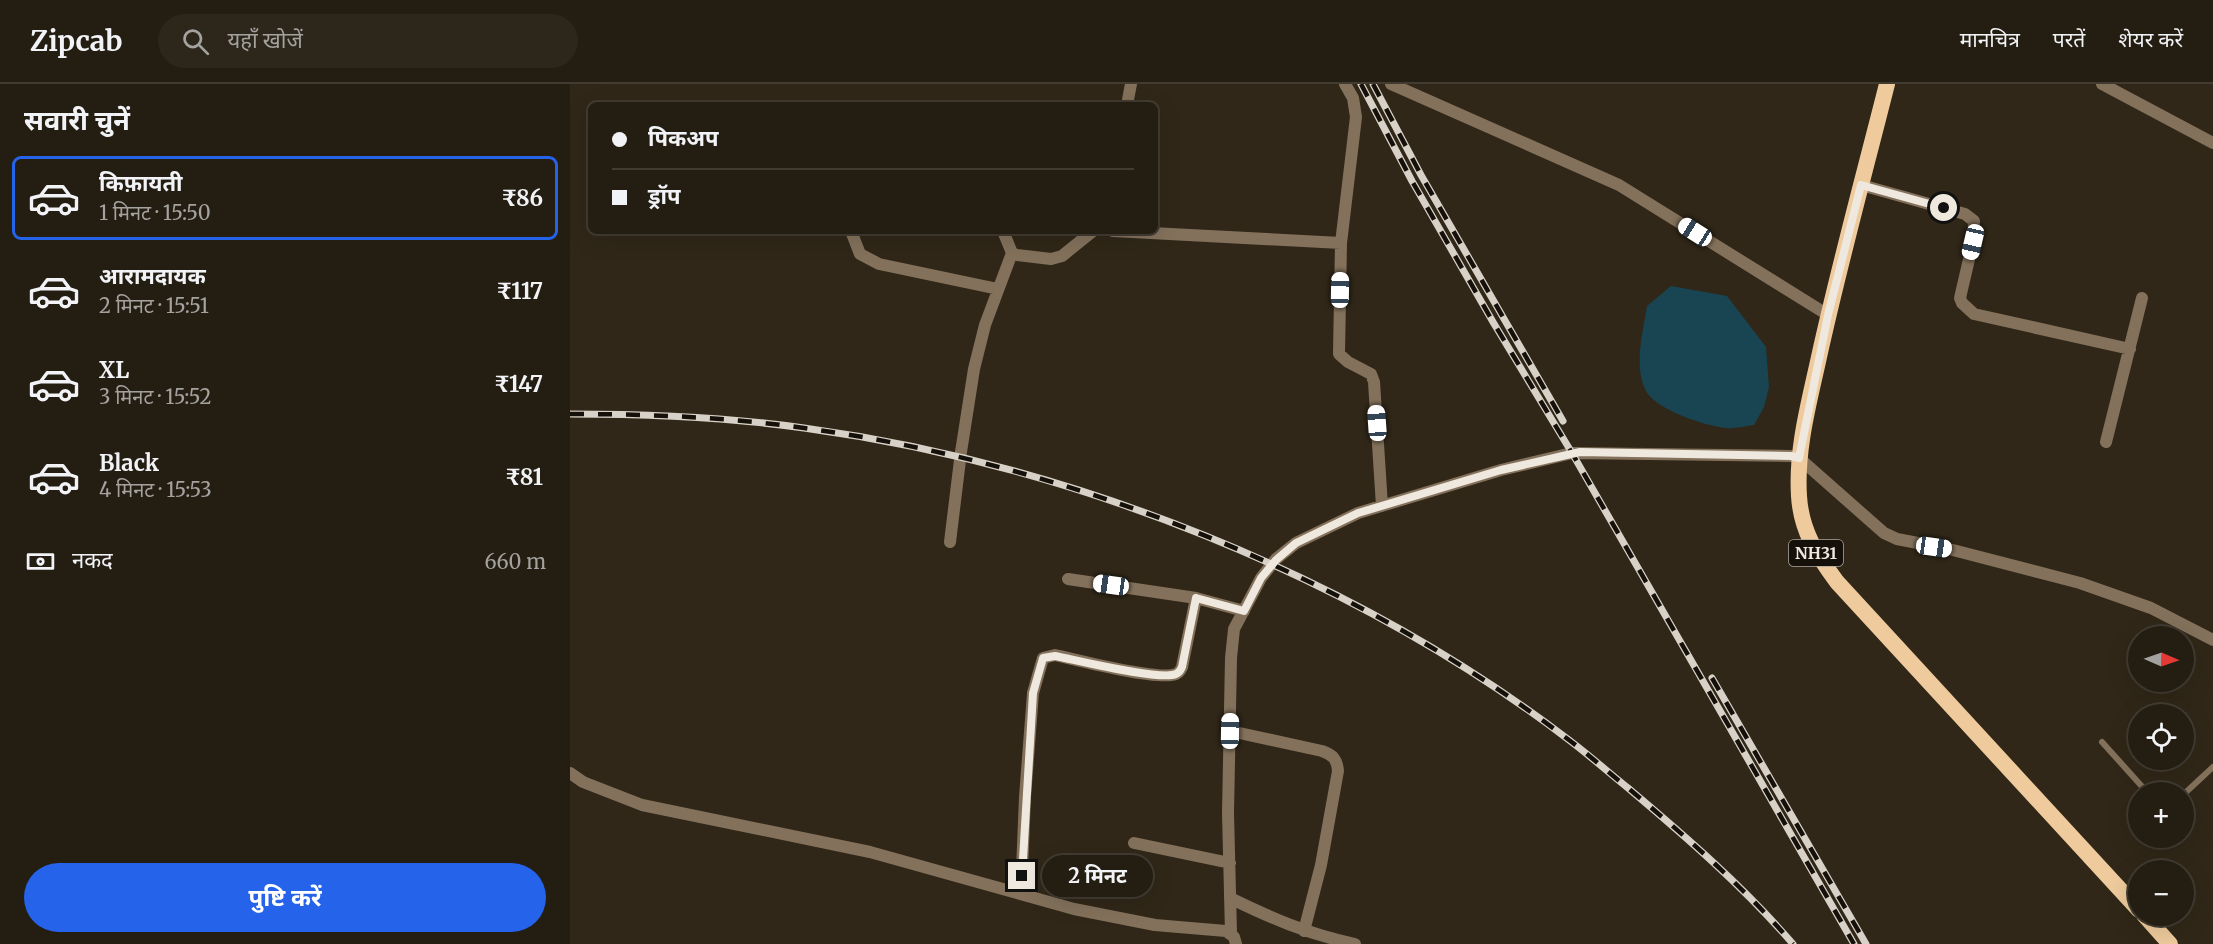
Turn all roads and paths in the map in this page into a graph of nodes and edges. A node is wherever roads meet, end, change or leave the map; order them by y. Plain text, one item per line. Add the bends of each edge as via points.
1 (1131, 84) edge
2 (1345, 84) edge
3 (1391, 84) edge
4 (1887, 84) edge
5 (2111, 86) edge
6 (1128, 102) edge
7 (2213, 143) edge
8 (1861, 185) junction
9 (1158, 233) edge
10 (851, 234) edge
11 (1004, 234) edge
12 (1090, 234) edge
13 (1341, 243) junction
14 (1012, 253) junction
15 (998, 289) junction
16 (2142, 298) dead end
17 (1828, 315) junction
18 (2130, 349) junction
19 (2106, 441) dead end
20 (1799, 458) junction
21 (1382, 506) junction
22 (950, 542) dead end
23 (1068, 579) dead end
24 (1196, 598) junction
25 (1244, 611) junction
26 (2213, 640) edge
27 (1230, 731) junction
28 (2103, 742) dead end
29 (2213, 767) edge
30 (570, 773) edge
31 (2138, 782) edge
32 (2194, 785) edge
33 (1134, 843) dead end
34 (1230, 863) junction
35 (1021, 894) junction
36 (1230, 898) junction
37 (2128, 898) edge
38 (2154, 926) edge
39 (1304, 931) junction
40 (1234, 939) edge
41 (1355, 944) edge
42 (2170, 944) edge

1 - 6 street
2 - 13 street via 1353,98 1356,117
3 - 17 street via 1619,185
4 - 8 highway, NH31
5 - 7 street
8 - 17 highway, NH31
8 - 18 street via 1965,214 1974,221 1960,298 1974,314
9 - 13 street
10 - 15 street via 860,254 879,264
11 - 14 street
12 - 14 street via 1068,253 1051,260
13 - 21 street via 1340,354 1342,359 1371,374 1374,382
14 - 15 street
15 - 22 street via 984,325 974,369
16 - 18 street
17 - 20 highway, NH31
18 - 19 street
20 - 21 street via 1572,453
20 - 26 street via 1897,540 1949,549 2080,583 2151,608
20 - 37 highway, NH31 via 1799,498 1815,552
21 - 25 street via 1358,513 1296,543 1261,578
23 - 24 street
24 - 25 street
24 - 35 street via 1182,667 1174,675 1142,673 1055,656 1043,658 1033,693
25 - 27 street via 1234,629
27 - 34 street
27 - 39 street via 1322,751 1333,755 1337,762 1321,864
28 - 31 lane
29 - 32 lane
30 - 35 street via 642,805 870,852
33 - 34 street
34 - 36 street
35 - 40 street via 1155,925 1226,931
36 - 39 street
36 - 40 street
38 - 42 highway
39 - 41 street

